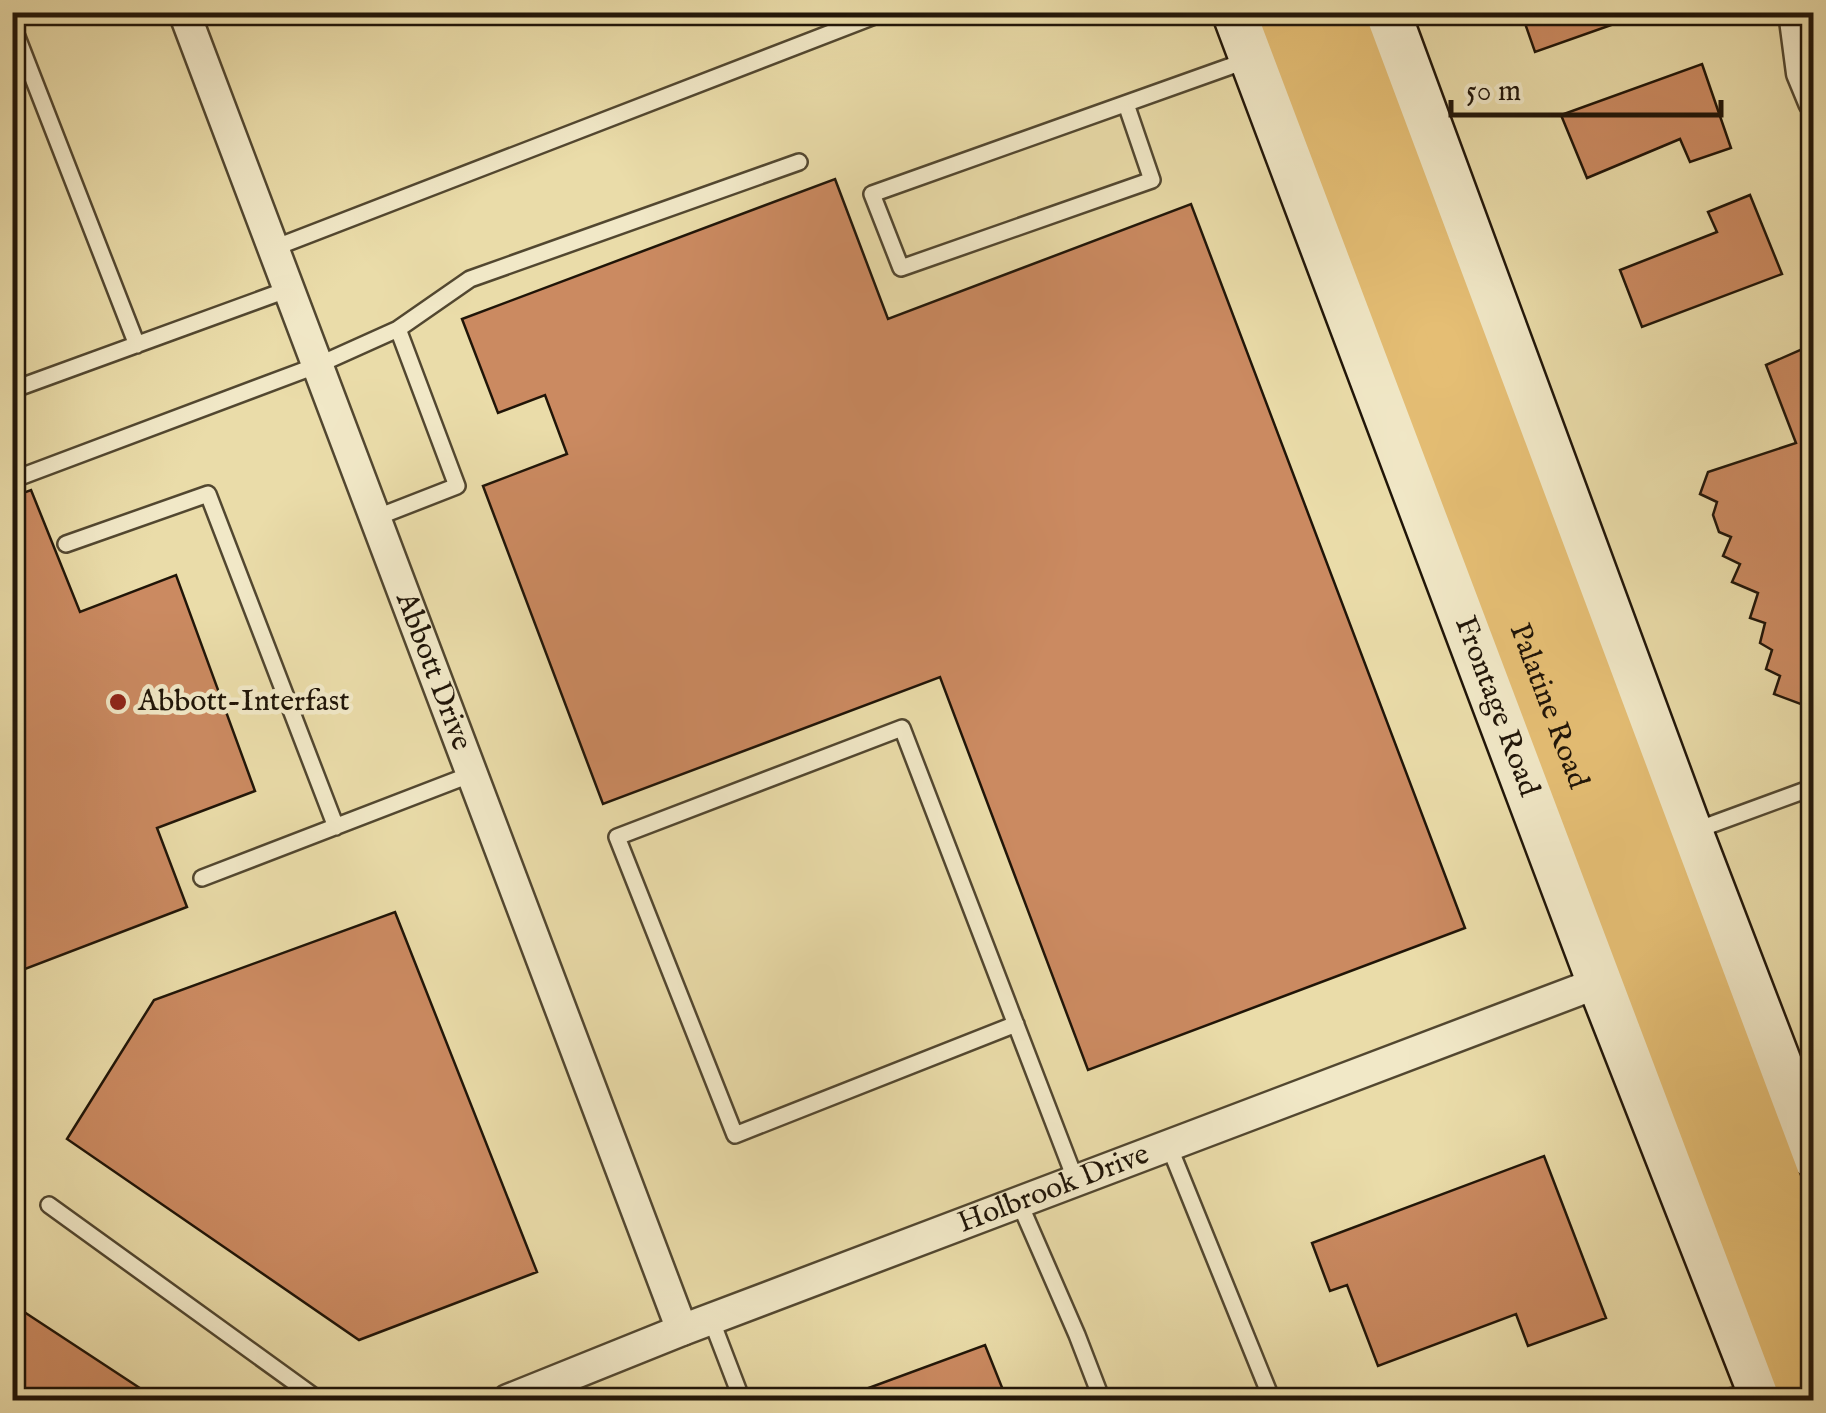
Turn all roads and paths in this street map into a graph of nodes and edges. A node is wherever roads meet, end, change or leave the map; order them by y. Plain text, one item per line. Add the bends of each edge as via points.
1 (184, 12) edge
2 (884, 12) edge
3 (1235, 12) edge
4 (1286, 12) edge
5 (1334, 12) edge
6 (1387, 12) edge
7 (1794, 12) edge
8 (12, 24) edge
9 (1254, 58) junction
10 (1814, 102) edge
11 (1126, 104) junction
12 (799, 162) dead end
13 (274, 248) junction
14 (288, 289) junction
15 (398, 329) junction
16 (137, 344) junction
17 (318, 365) junction
18 (12, 390) edge
19 (12, 480) edge
20 (375, 518) junction
21 (66, 544) dead end
22 (472, 774) junction
23 (1814, 787) edge
24 (336, 826) junction
25 (1690, 833) junction
26 (202, 878) dead end
27 (1600, 982) junction
28 (1016, 1024) junction
29 (1168, 1146) junction
30 (1814, 1156) edge
31 (1076, 1181) junction
32 (1019, 1202) junction
33 (49, 1205) dead end
34 (1814, 1292) edge
35 (697, 1324) junction
36 (1780, 1398) edge
37 (319, 1400) edge
38 (508, 1400) edge
39 (742, 1400) edge
40 (1102, 1400) edge
41 (1272, 1400) edge
42 (1712, 1400) edge

1 - 13 street, Abbott Drive
2 - 13 lane
3 - 9 street, Frontage Road
4 - 36 highway, Palatine Road via 1718,1159
5 - 34 highway, Palatine Road
6 - 25 street
7 - 10 street via 1802,73
8 - 16 lane
9 - 11 lane
9 - 27 street, Frontage Road
11 - 11 lane via 872,194 900,268 1152,180
12 - 15 lane via 470,279
13 - 14 street, Abbott Drive
14 - 16 lane
14 - 17 street, Abbott Drive
15 - 17 lane
15 - 20 lane via 457,486
16 - 18 lane
17 - 19 lane
17 - 20 street, Abbott Drive
20 - 22 street, Abbott Drive
21 - 24 lane via 208,494
22 - 24 lane
22 - 35 street, Abbott Drive
23 - 25 lane
24 - 26 lane
25 - 30 street
27 - 29 street, Holbrook Drive
27 - 36 street, Frontage Road
28 - 28 lane via 902,728 617,837 735,1134
28 - 31 lane
29 - 31 street, Holbrook Drive
29 - 41 lane
31 - 32 street, Holbrook Drive
32 - 35 street, Holbrook Drive
32 - 40 lane
33 - 37 lane
35 - 38 street, Holbrook Drive
35 - 39 lane
36 - 42 lane

